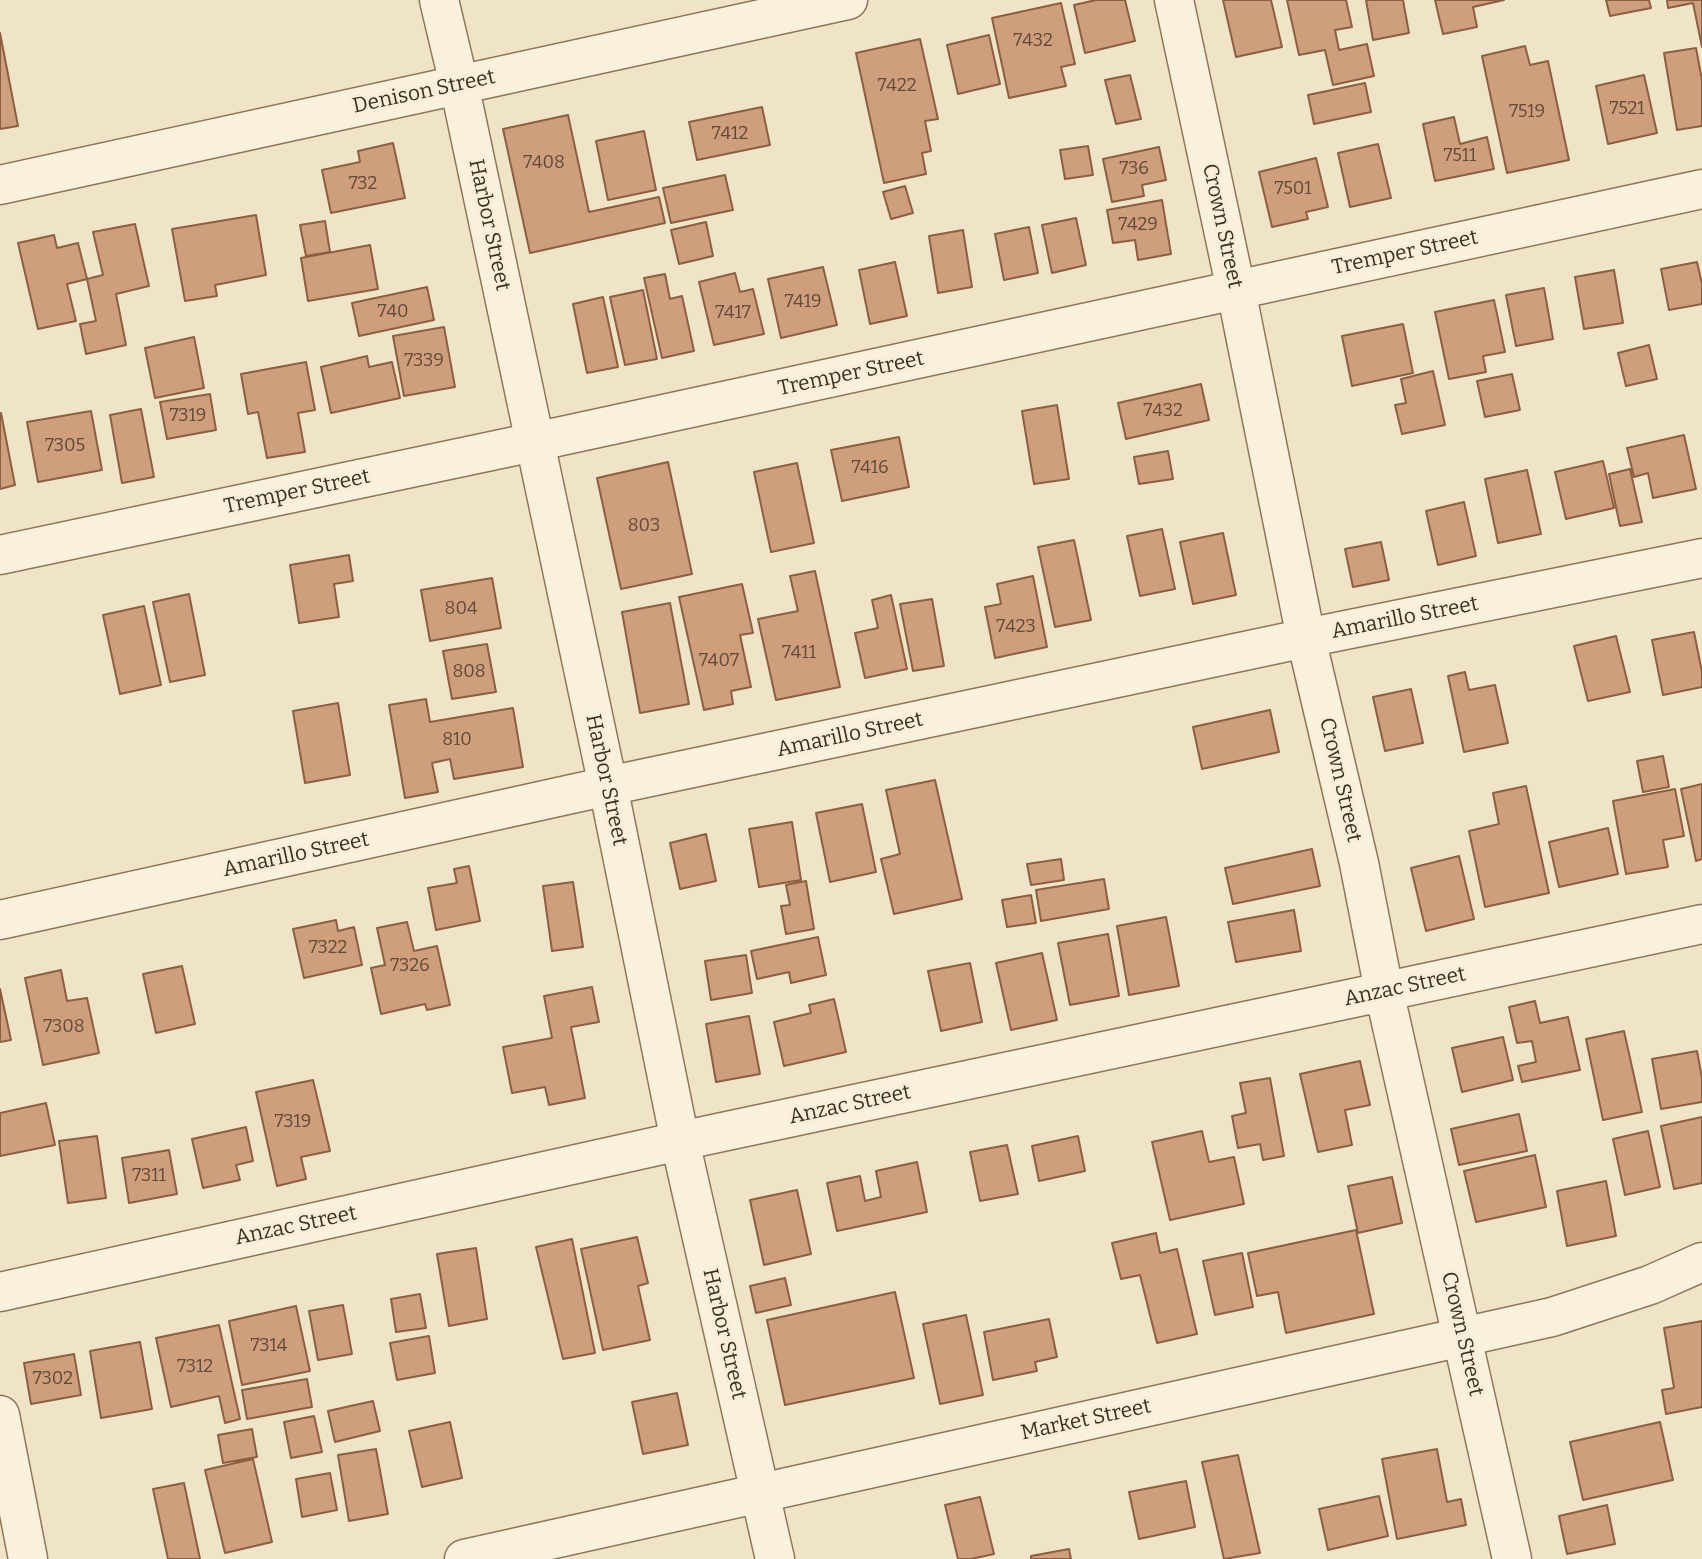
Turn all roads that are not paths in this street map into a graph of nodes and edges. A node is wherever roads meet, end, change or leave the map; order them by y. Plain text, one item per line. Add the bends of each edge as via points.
1 (439, 0) edge
2 (848, 0) edge
3 (1174, 0) edge
4 (460, 84) junction
5 (0, 185) edge
6 (1702, 188) edge
7 (1236, 290) junction
8 (534, 442) junction
9 (0, 555) edge
10 (1702, 558) edge
11 (1306, 638) junction
12 (608, 786) junction
13 (0, 920) edge
14 (1702, 924) edge
15 (1384, 991) junction
16 (680, 1141) junction
17 (1702, 1262) edge
18 (0, 1292) edge
19 (1463, 1336) junction
20 (0, 1415) edge
21 (761, 1491) junction
22 (28, 1559) edge
23 (464, 1559) edge
24 (775, 1559) edge
25 (1512, 1559) edge

1 - 4 street, Harbor Street
2 - 4 street, Denison Street
3 - 7 street, Crown Street
4 - 5 street, Denison Street
4 - 8 street, Harbor Street
6 - 7 street, Tremper Street
7 - 8 street, Tremper Street
7 - 11 street, Crown Street
8 - 9 street, Tremper Street
8 - 12 street, Harbor Street
10 - 11 street, Amarillo Street
11 - 12 street, Amarillo Street
11 - 15 street, Crown Street
12 - 13 street, Amarillo Street
12 - 16 street, Harbor Street
14 - 15 street, Anzac Street
15 - 16 street, Anzac Street
15 - 19 street, Crown Street
16 - 18 street, Anzac Street
16 - 21 street, Harbor Street
17 - 19 street, Market Street via 1650,1285 1552,1317
19 - 21 street, Market Street
19 - 25 street, Crown Street
20 - 22 street
21 - 23 street, Market Street
21 - 24 street, Harbor Street

